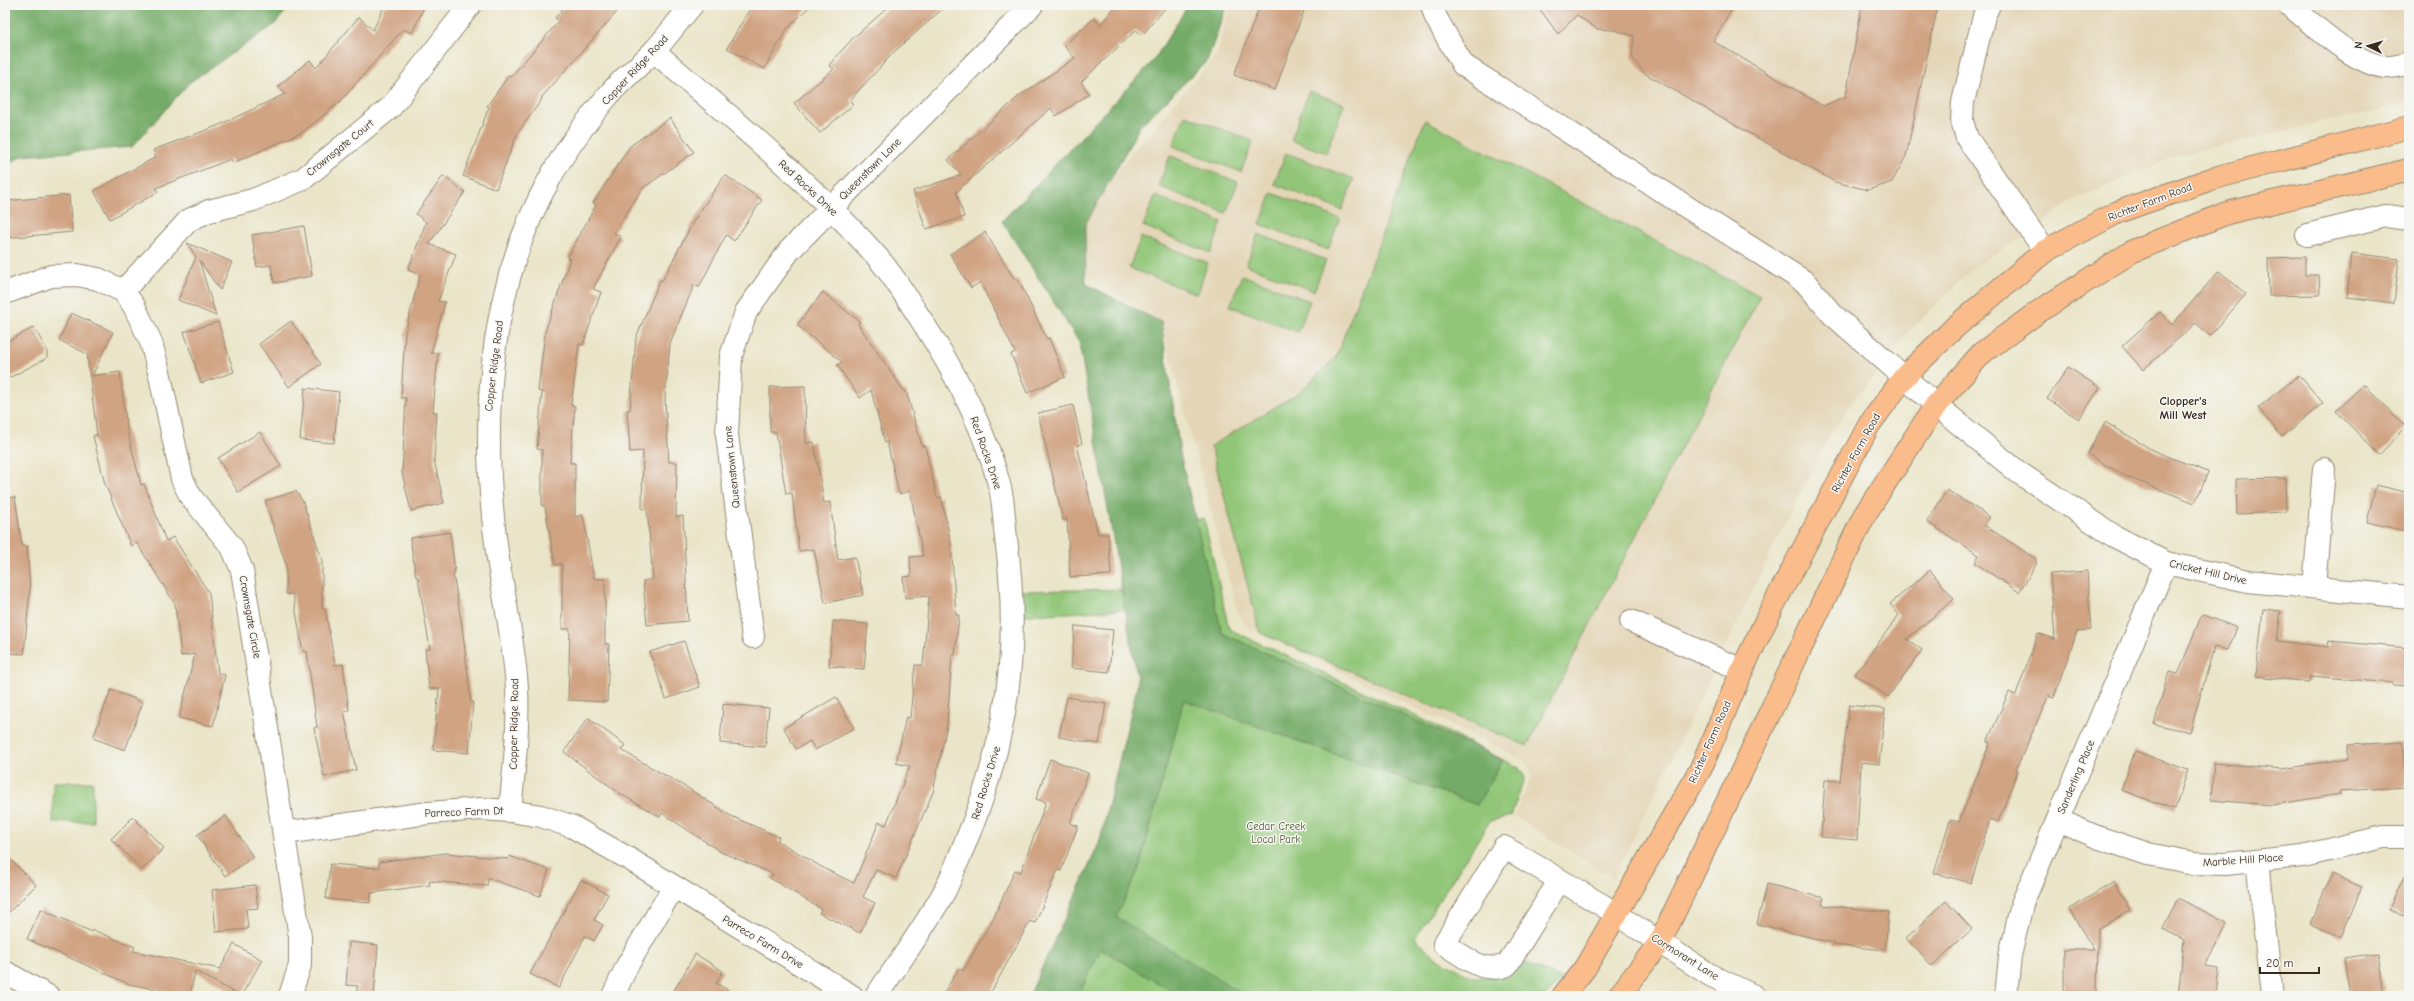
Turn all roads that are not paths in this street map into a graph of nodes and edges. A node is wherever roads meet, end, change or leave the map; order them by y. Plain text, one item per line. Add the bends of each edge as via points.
1 (470, 5) edge
2 (692, 5) edge
3 (1032, 5) edge
4 (1432, 5) edge
5 (1989, 5) edge
6 (2289, 5) edge
7 (654, 50) junction
8 (2409, 63) edge
9 (2409, 127) edge
10 (2409, 170) edge
11 (831, 209) junction
12 (2409, 219) edge
13 (2308, 235) dead end
14 (2045, 251) junction
15 (123, 291) junction
16 (5, 293) edge
17 (1905, 376) junction
18 (1936, 405) junction
19 (2324, 469) dead end
20 (2166, 563) junction
21 (2314, 587) junction
22 (2409, 596) edge
23 (1631, 621) dead end
24 (753, 637) dead end
25 (1742, 670) junction
26 (510, 810) junction
27 (2058, 820) junction
28 (284, 833) junction
29 (2409, 837) edge
30 (2257, 861) junction
31 (1559, 881) junction
32 (673, 888) junction
33 (1617, 915) junction
34 (1660, 942) junction
35 (5, 972) edge
36 (48, 996) edge
37 (290, 996) edge
38 (613, 996) edge
39 (852, 996) edge
40 (876, 996) edge
41 (1563, 996) edge
42 (1619, 996) edge
43 (1754, 996) edge
44 (2006, 996) edge
45 (2272, 996) edge

1 - 15 street, Crownsgate Court via 391,107 303,179 253,200 209,210 189,220
2 - 7 street, Copper Ridge Road
3 - 11 street, Queenstown Lane
4 - 17 street, Cricket Hill Drive via 1436,18 1463,65 1805,282 1832,314
5 - 14 street via 1963,102 1962,120 1967,138
6 - 8 street via 2355,56 2370,64 2386,68
7 - 11 street, Red Rocks Drive
7 - 26 street, Copper Ridge Road via 613,90 577,135 548,181 525,231 508,284 496,339 487,425 498,558 512,634 517,690
9 - 14 main road, Richter Farm Road via 2214,178 2118,212
10 - 18 main road via 2227,213 2133,251 2038,312 1982,353
11 - 24 street, Queenstown Lane via 789,251 746,312 731,356 727,435
11 - 40 street, Red Rocks Drive via 873,252 907,297 952,368 980,429 1000,489 1009,556 1013,616 1008,694 996,760 972,827 944,892 906,954
12 - 13 street via 2386,216
14 - 17 main road, Richter Farm Road via 1954,328
15 - 16 street, Crownsgate Circle via 98,279 77,275 52,276
15 - 28 street, Crownsgate Circle via 134,306 151,342 182,479 191,497 232,547 242,570
17 - 18 street, Cricket Hill Drive
17 - 25 main road, Richter Farm Road via 1869,425
18 - 20 street, Cricket Hill Drive via 2018,472 2114,536
18 - 34 main road via 1865,514
19 - 21 street
20 - 21 street, Cricket Hill Drive via 2248,581
20 - 27 street, Sanderling Place
21 - 22 street, Cricket Hill Drive
23 - 25 street
25 - 33 main road, Richter Farm Road via 1701,768
26 - 28 street, Parreco Farm Dt via 481,809 428,813
26 - 32 street, Parreco Farm Dt via 542,816 573,827 631,860
27 - 30 street, Marble Hill Place via 2097,837 2148,854 2194,863
27 - 44 street, Sanderling Place via 2022,904 2010,956
28 - 37 street, Crownsgate Circle via 300,937 300,965
29 - 30 street, Marble Hill Place via 2383,837 2303,856
30 - 45 street
31 - 31 street, Cormorant Lane via 1507,965 1496,970 1483,968 1444,944 1504,847
31 - 33 street, Cormorant Lane
32 - 38 street via 627,966
32 - 39 street, Parreco Farm Drive
33 - 34 street, Cormorant Lane
33 - 41 main road, Richter Farm Road via 1585,968
34 - 42 main road
34 - 43 street, Cormorant Lane via 1710,975
35 - 36 street

